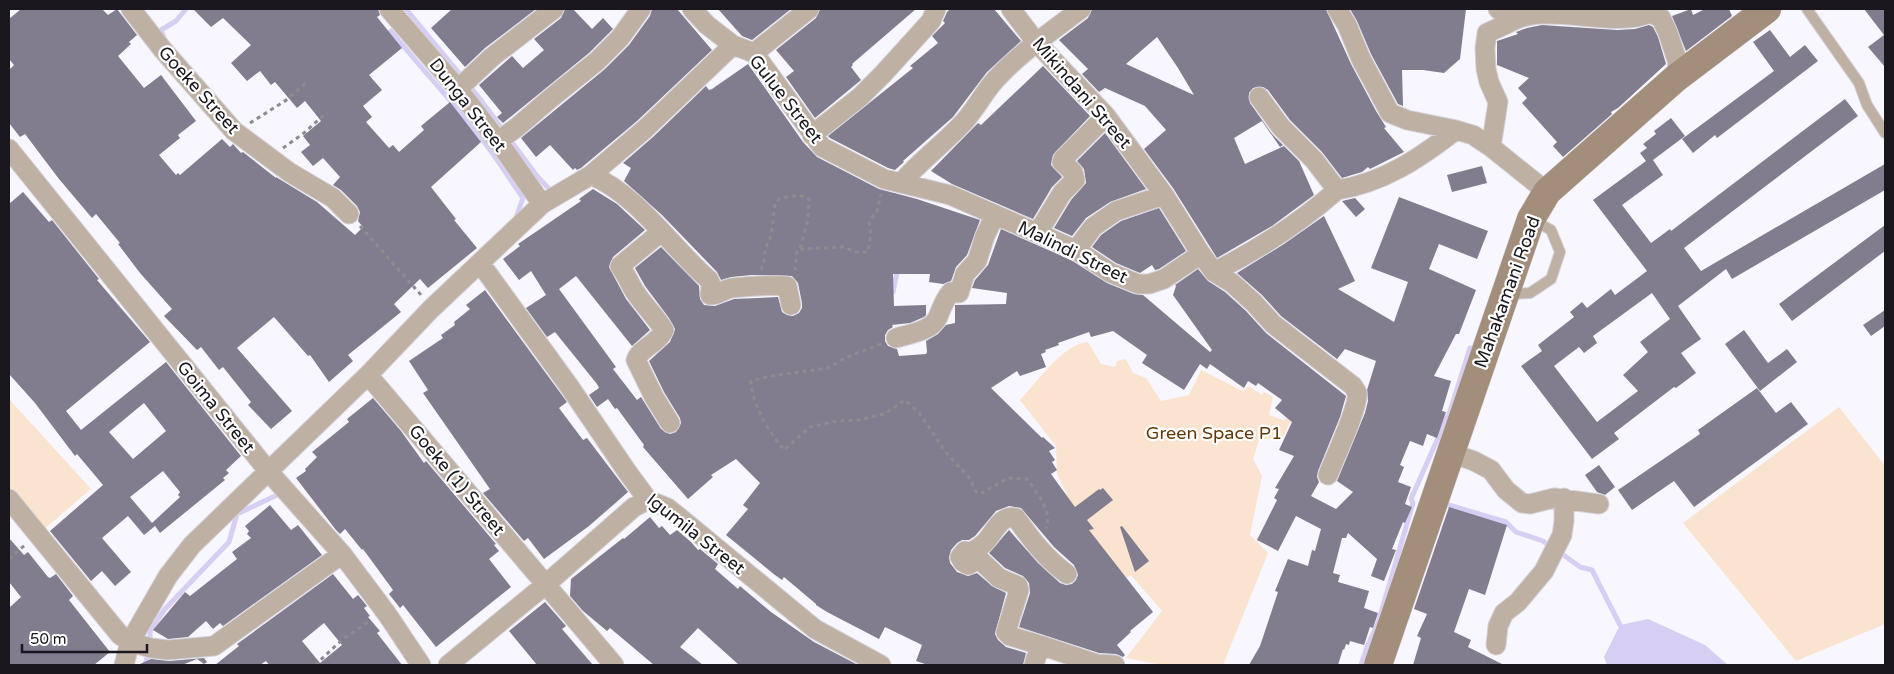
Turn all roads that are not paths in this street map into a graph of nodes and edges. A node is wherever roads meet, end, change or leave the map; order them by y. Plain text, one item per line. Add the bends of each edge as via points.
1 (131, 9) edge
2 (389, 9) edge
3 (554, 9) edge
4 (641, 9) edge
5 (692, 9) edge
6 (809, 9) edge
7 (936, 9) edge
8 (1011, 9) edge
9 (1081, 9) edge
10 (1337, 9) edge
11 (1767, 9) edge
12 (1807, 9) edge
13 (1504, 16) edge
14 (1036, 42) junction
15 (733, 45) junction
16 (754, 53) junction
17 (1676, 78) junction
18 (458, 89) junction
19 (1259, 97) dead end
20 (1106, 116) junction
21 (1456, 130) junction
22 (1885, 133) edge
23 (812, 136) junction
24 (498, 141) junction
25 (1491, 147) junction
26 (9, 149) edge
27 (590, 175) junction
28 (892, 181) junction
29 (1337, 190) junction
30 (1547, 192) junction
31 (1164, 195) junction
32 (542, 204) junction
33 (348, 214) road end
34 (995, 215) junction
35 (1531, 219) junction
36 (661, 232) junction
37 (1034, 232) junction
38 (1076, 250) junction
39 (1201, 254) junction
40 (480, 263) junction
41 (1214, 272) junction
42 (1504, 294) junction
43 (792, 305) dead end
44 (896, 338) road end
45 (368, 375) junction
46 (670, 424) dead end
47 (1451, 453) junction
48 (269, 472) junction
49 (1328, 475) dead end
50 (1564, 498) junction
51 (9, 499) edge
52 (648, 500) junction
53 (1599, 504) dead end
54 (342, 554) junction
55 (1067, 574) dead end
56 (545, 585) junction
57 (130, 642) junction
58 (1040, 645) junction
59 (1496, 645) dead end
60 (124, 665) edge
61 (421, 665) edge
62 (448, 665) edge
63 (614, 665) edge
64 (882, 665) edge
65 (1034, 665) edge
66 (1115, 665) edge
67 (1378, 665) edge

1 - 33 street, Goeke Street via 234,131 300,179 333,198
2 - 18 street, Dunga Street
3 - 18 street via 492,57
4 - 24 street via 620,38 597,61
5 - 15 street via 707,26
6 - 16 street
7 - 23 street via 931,21 884,74
8 - 14 street, Mikindani Street
9 - 14 street
10 - 21 street via 1390,114
11 - 17 street, Mahakamani Road
12 - 22 lane via 1859,83 1867,105
13 - 17 street via 1516,18 1541,12 1625,18 1640,17 1650,12 1661,18 1668,32 1678,63
13 - 25 street via 1487,33 1485,48 1489,82 1498,102
14 - 20 street, Mikindani Street
14 - 28 street via 994,82 958,128
15 - 16 street, Gulue Street
15 - 27 street via 645,129
16 - 23 street, Gulue Street
17 - 30 street, Mahakamani Road
18 - 24 street, Dunga Street
19 - 29 street
20 - 31 street, Mikindani Street
20 - 37 street via 1062,161 1076,180 1062,193 1042,226
21 - 25 street via 1473,135
21 - 29 street via 1422,156 1387,175
23 - 28 street, Gulue Street via 822,147
24 - 32 street, Dunga Street
25 - 30 street
26 - 48 street, Goima Street
27 - 32 street
27 - 36 street via 646,214
28 - 34 street, Malindi Street via 950,195
29 - 41 street via 1300,222
30 - 35 street, Mahakamani Road
31 - 38 street via 1114,213 1093,227
31 - 39 street, Mikindani Street
32 - 40 street
34 - 37 street, Malindi Street
34 - 44 street via 977,261 965,274 959,293 951,292 944,300 933,323
35 - 42 street, Mahakamani Road
35 - 42 lane via 1551,230 1560,252 1551,279 1530,294
36 - 43 street via 709,280 710,294 732,288 787,286
36 - 46 street via 620,266 664,330 653,345 638,354 636,360
37 - 38 street, Malindi Street
38 - 39 street, Malindi Street via 1125,280 1138,284 1164,279
39 - 41 street
40 - 45 street via 431,308
40 - 52 street, Igumila Street
41 - 49 street via 1232,283 1273,324 1357,392 1349,423
42 - 47 street, Mahakamani Road
45 - 48 street
45 - 56 street, Goeke (1) Street
47 - 50 street via 1491,470 1506,490 1522,503
47 - 67 street, Mahakamani Road
48 - 54 street, Goima Street
48 - 57 street via 192,545 168,576
50 - 53 street
50 - 59 street via 1562,536 1547,567 1518,602 1504,613 1498,626
51 - 57 street via 120,635
52 - 56 street via 634,507
52 - 64 street, Igumila Street via 668,508 815,629
54 - 57 street via 214,646 168,650
54 - 61 street, Goima Street
55 - 58 street via 1050,560 1012,517 995,526 982,545 972,552 965,551 960,558 968,565 978,559 999,578 1018,586 1006,632
56 - 62 street
56 - 63 street, Goeke (1) Street
57 - 60 street
58 - 65 street
58 - 66 street via 1097,664

